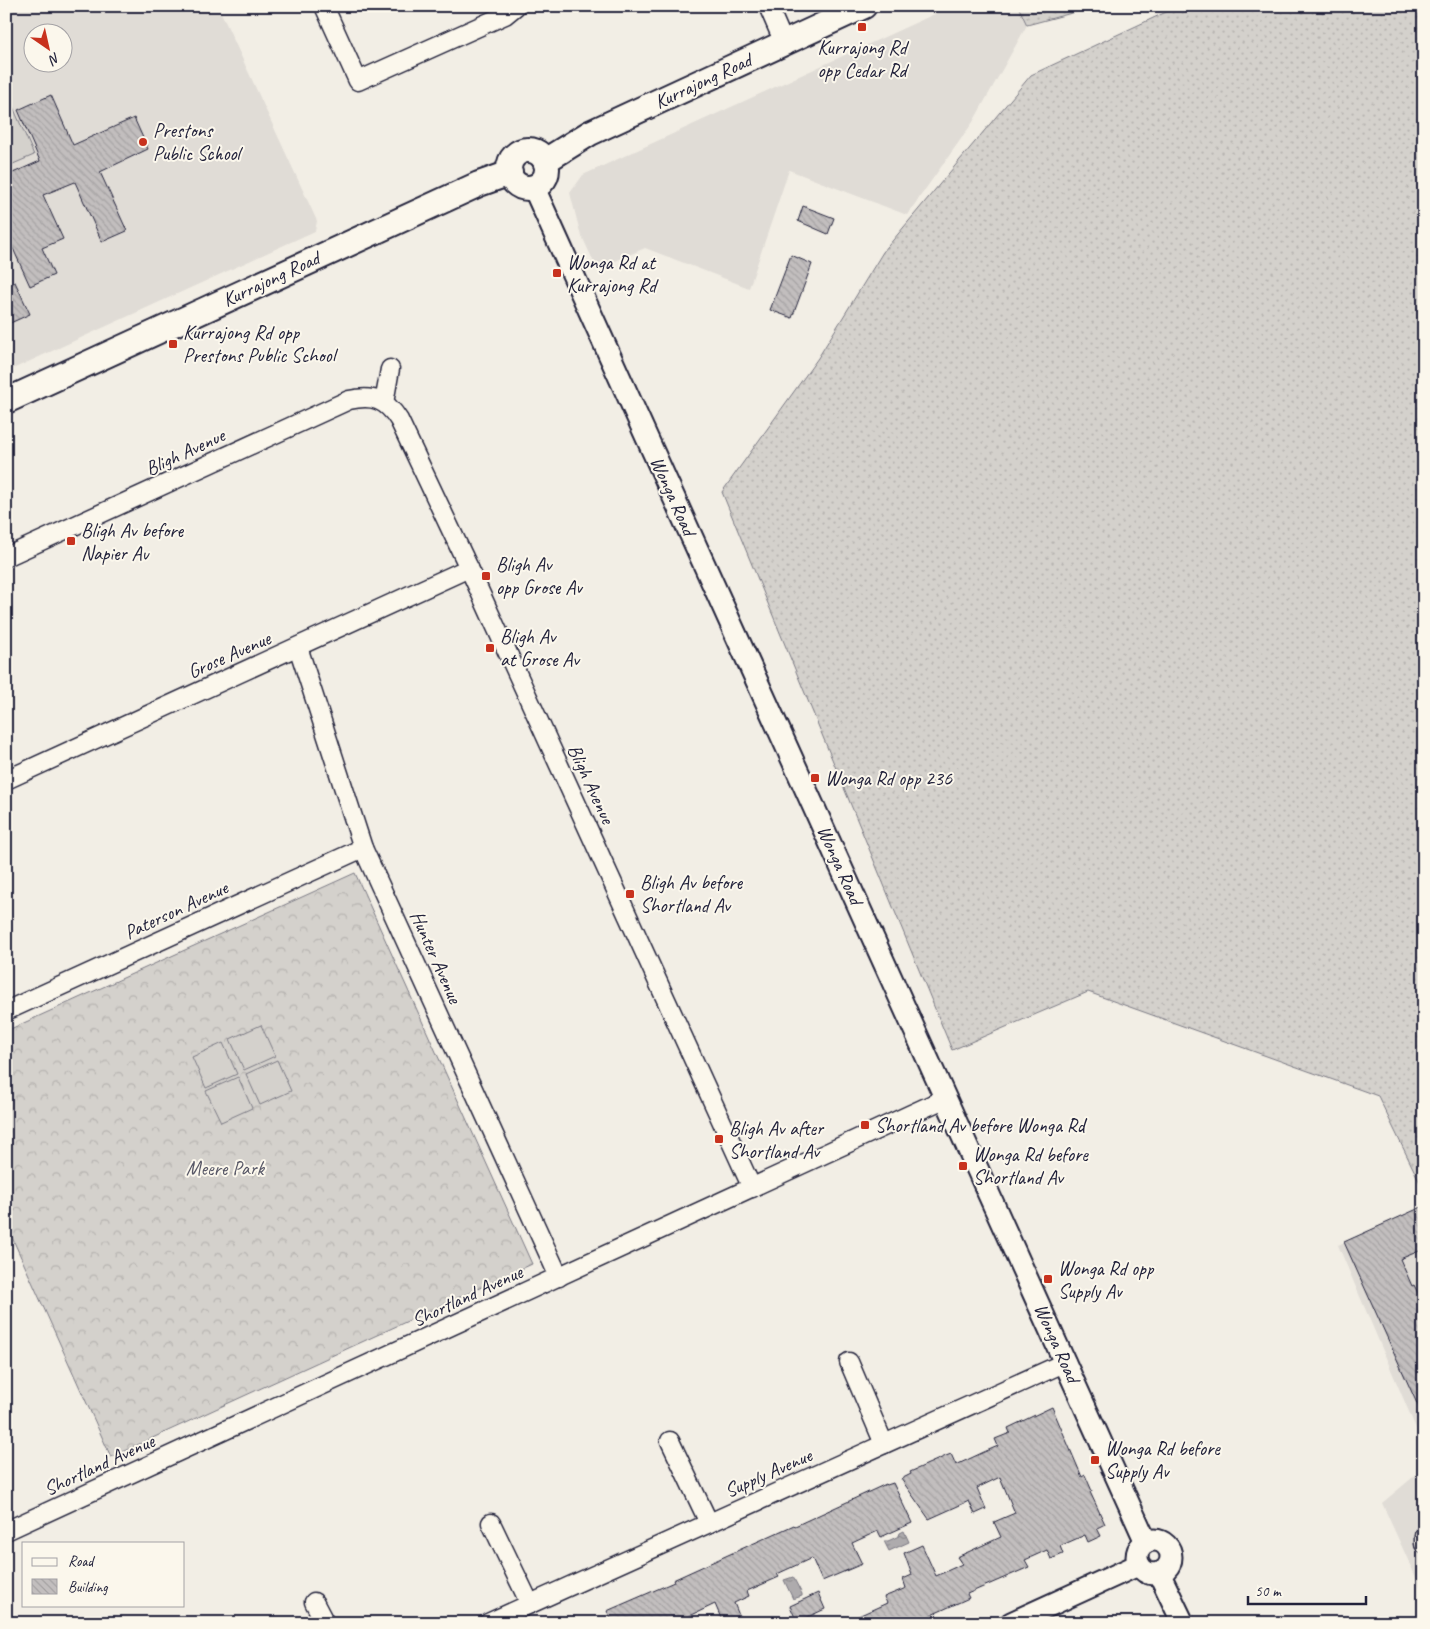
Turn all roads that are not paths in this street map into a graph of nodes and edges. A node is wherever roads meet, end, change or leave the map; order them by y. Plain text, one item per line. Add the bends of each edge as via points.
1 (324, 6) edge
2 (516, 6) edge
3 (768, 6) edge
4 (864, 6) edge
5 (784, 43) junction
6 (545, 160) junction
7 (510, 173) junction
8 (534, 188) junction
9 (390, 369) dead end
10 (6, 401) edge
11 (384, 402) junction
12 (6, 557) edge
13 (469, 568) junction
14 (298, 647) junction
15 (6, 780) edge
16 (363, 848) junction
17 (6, 1011) edge
18 (946, 1098) junction
19 (752, 1188) junction
20 (559, 1277) junction
21 (849, 1362) dead end
22 (1066, 1362) junction
23 (670, 1441) dead end
24 (884, 1444) junction
25 (492, 1523) dead end
26 (709, 1523) junction
27 (6, 1531) edge
28 (1424, 1535) edge
29 (1146, 1542) junction
30 (1424, 1544) edge
31 (1138, 1565) junction
32 (1159, 1573) junction
33 (314, 1602) dead end
34 (530, 1604) junction
35 (325, 1623) edge
36 (488, 1623) edge
37 (1011, 1623) edge
38 (1182, 1623) edge

1 - 2 street via 358,81 505,15
3 - 5 street
4 - 5 main road, Kurrajong Road
5 - 6 main road, Kurrajong Road via 590,133
6 - 7 main road via 533,151 521,152 510,164
6 - 8 main road via 546,176
7 - 8 main road via 517,184
7 - 10 main road, Kurrajong Road via 479,184
8 - 18 street, Wonga Road
9 - 11 street
11 - 12 street, Bligh Avenue via 363,397 349,400
11 - 13 street, Bligh Avenue via 400,420
13 - 14 street, Grose Avenue
13 - 19 street, Bligh Avenue
14 - 15 street, Grose Avenue
14 - 16 street, Hunter Avenue
16 - 17 street, Paterson Avenue
16 - 20 street, Hunter Avenue
18 - 19 street, Shortland Avenue
18 - 22 street, Wonga Road
19 - 20 street, Shortland Avenue
20 - 27 street, Shortland Avenue
21 - 24 street
22 - 24 street, Supply Avenue
22 - 29 street, Wonga Road
23 - 26 street
24 - 26 street, Supply Avenue
25 - 34 street
26 - 34 street, Supply Avenue
28 - 30 street
29 - 31 street via 1139,1549
29 - 32 street via 1157,1541 1169,1551 1168,1566
31 - 32 street via 1150,1574
31 - 37 street
32 - 38 street
33 - 35 street
34 - 36 street, Supply Avenue

